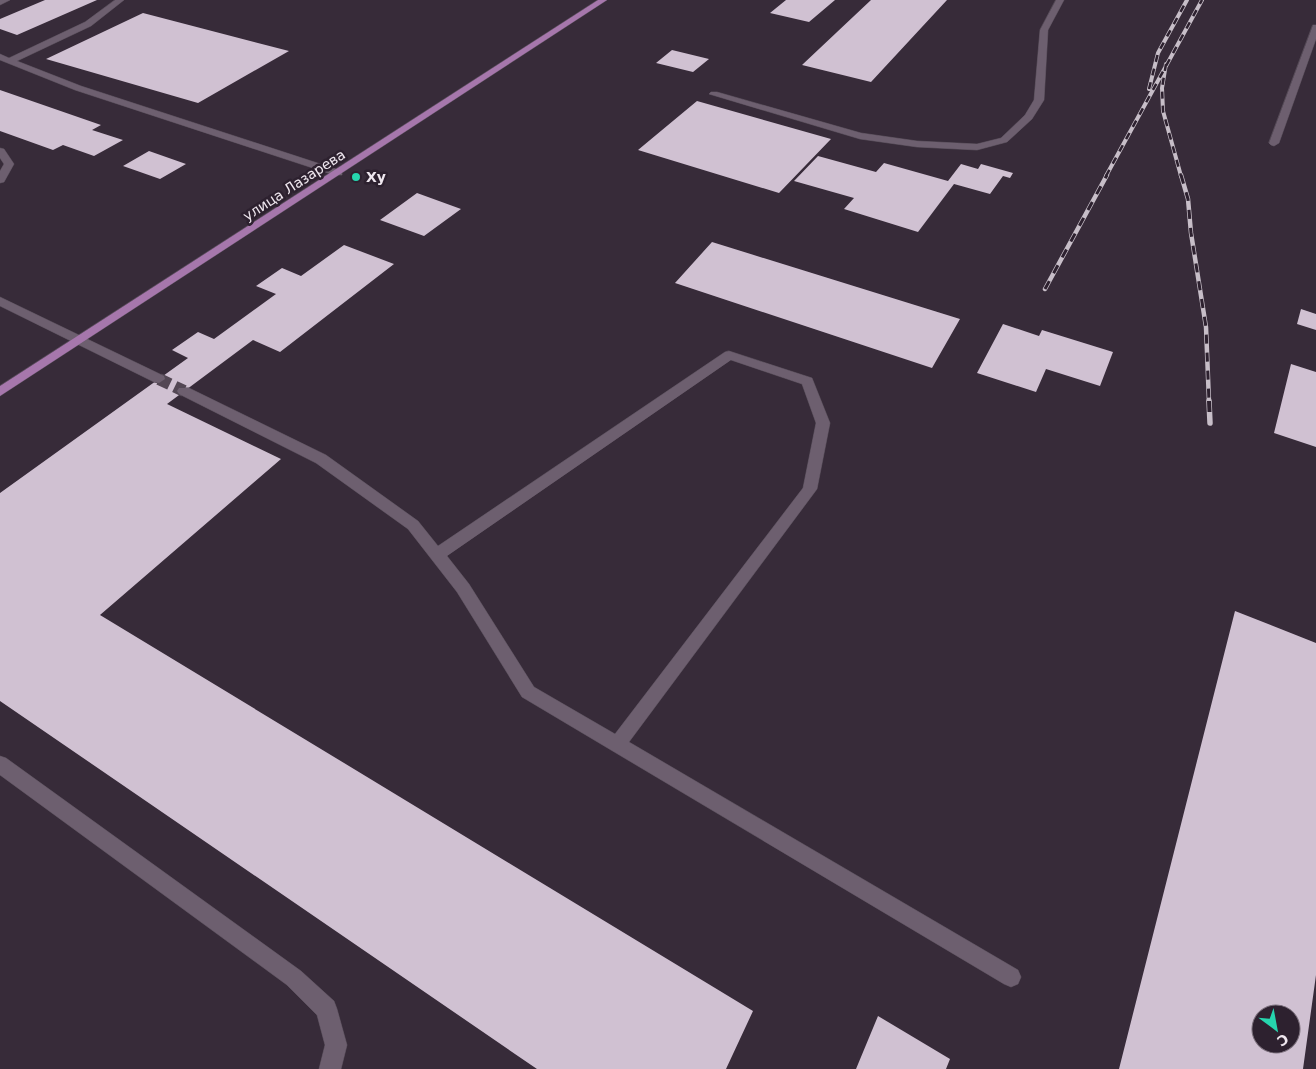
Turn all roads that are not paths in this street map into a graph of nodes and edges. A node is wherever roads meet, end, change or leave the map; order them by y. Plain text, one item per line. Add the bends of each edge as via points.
1 (6, 0) edge
2 (120, 0) edge
3 (603, 0) edge
4 (1060, 0) edge
5 (0, 3) edge
6 (1316, 27) edge
7 (4, 59) edge
8 (714, 94) dead end
9 (1274, 143) dead end
10 (0, 151) edge
11 (338, 173) junction
12 (0, 180) edge
13 (0, 300) edge
14 (79, 340) junction
15 (159, 378) tunnel mouth
16 (1, 390) edge
17 (184, 391) tunnel mouth
18 (436, 555) junction
19 (617, 745) junction
20 (0, 764) edge
21 (1011, 977) dead end
22 (330, 1069) edge

1 - 5 lane
2 - 7 lane via 88,24
3 - 11 main road, улица Лазарева
4 - 8 lane via 1044,30 1039,100 1029,117 1004,140 977,147 917,144 860,136
6 - 9 lane
7 - 11 lane via 78,88
10 - 12 lane via 9,164
11 - 14 main road, улица Лазарева
13 - 14 lane
14 - 15 lane
14 - 16 main road, улица Лазарева
17 - 18 lane via 321,458 413,524
18 - 19 lane via 464,588 528,692
18 - 19 lane via 729,354 807,381 823,423 810,489
19 - 21 lane
20 - 22 lane via 294,978 326,1009 336,1045

